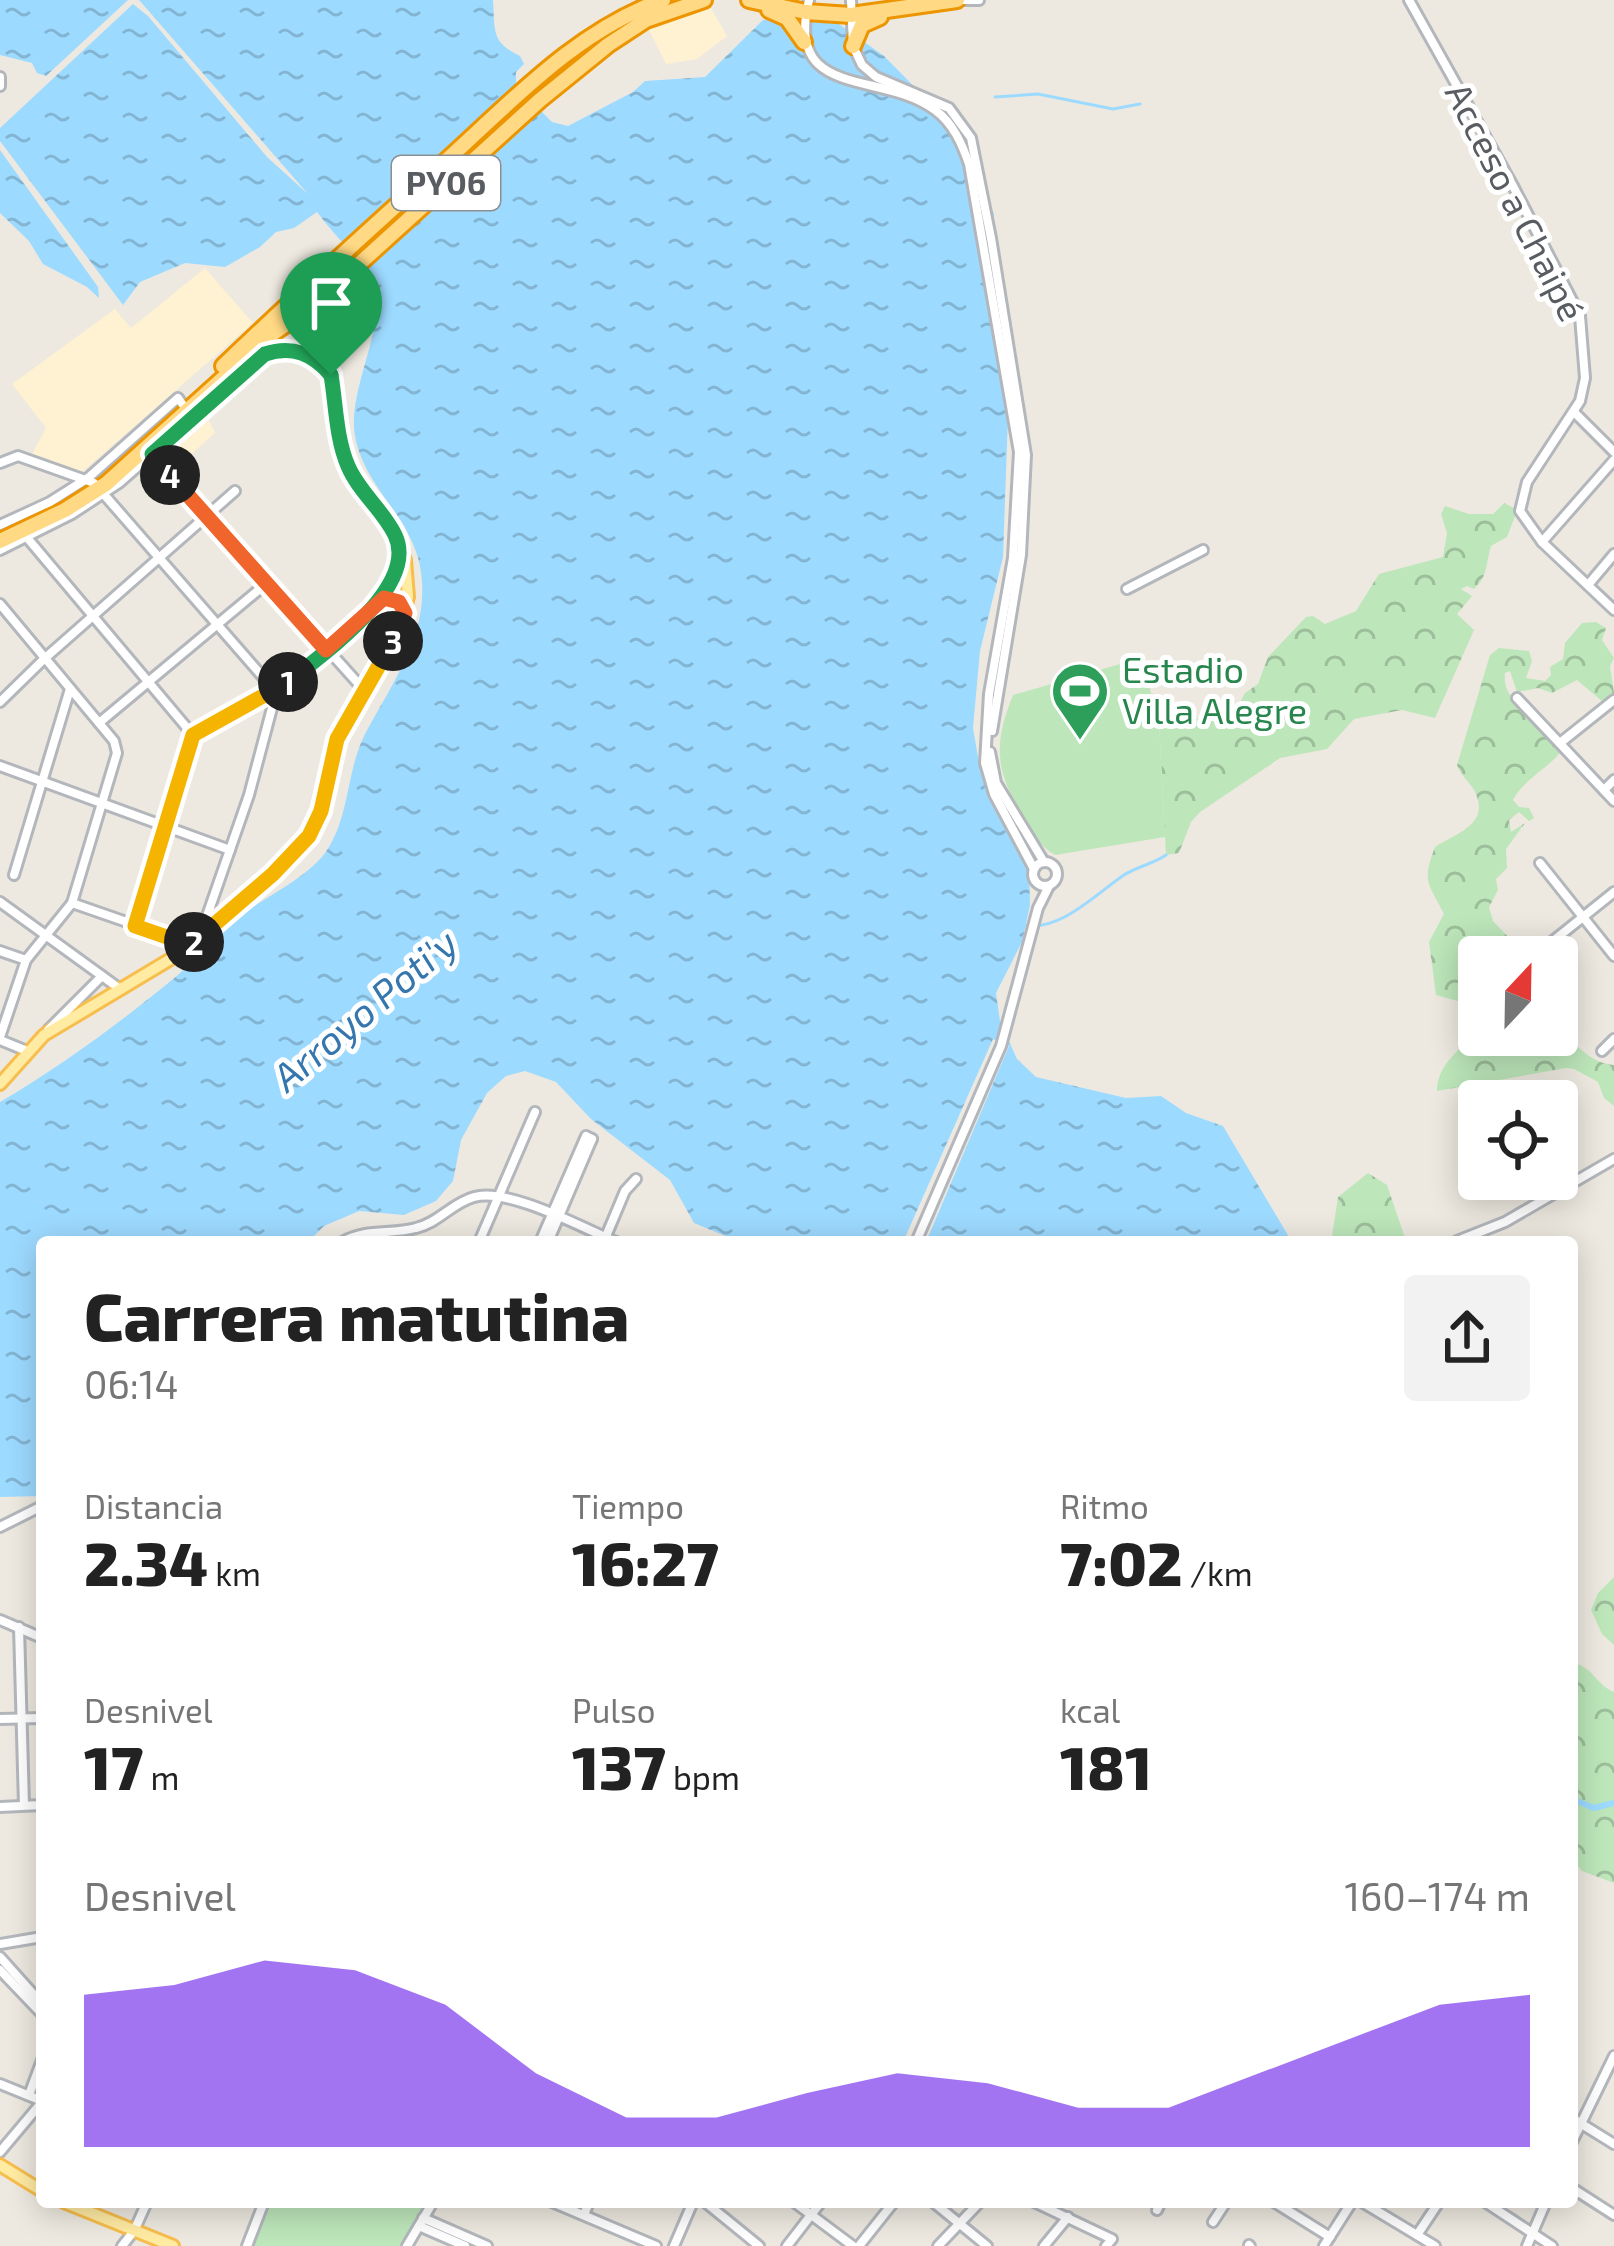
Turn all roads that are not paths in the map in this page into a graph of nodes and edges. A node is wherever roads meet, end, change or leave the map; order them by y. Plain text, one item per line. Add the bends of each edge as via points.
1 (663, 0) edge
2 (704, 0) edge
3 (749, 0) edge
4 (956, 0) edge
5 (979, 0) edge
6 (1409, 0) edge
7 (919, 5) junction
8 (808, 6) edge
9 (851, 8) edge
10 (804, 42) junction
11 (853, 46) junction
12 (0, 77) edge
13 (0, 86) edge
14 (952, 118) junction
15 (967, 141) junction
16 (349, 270) junction
17 (304, 288) junction
18 (315, 304) junction
19 (284, 306) junction
20 (294, 320) junction
21 (325, 337) junction
22 (243, 365) junction
23 (331, 375) junction
24 (1575, 413) junction
25 (149, 451) junction
26 (1614, 456) edge
27 (0, 464) edge
28 (97, 486) junction
29 (235, 491) dead end
30 (206, 516) junction
31 (20, 528) junction
32 (0, 538) edge
33 (398, 541) junction
34 (1543, 542) junction
35 (1203, 550) dead end
36 (1614, 554) edge
37 (159, 559) junction
38 (267, 583) junction
39 (1588, 585) junction
40 (1126, 589) dead end
41 (378, 601) junction
42 (0, 604) edge
43 (1614, 610) edge
44 (405, 613) junction
45 (94, 616) junction
46 (4, 620) edge
47 (218, 624) junction
48 (326, 650) junction
49 (44, 659) junction
50 (149, 682) junction
51 (70, 688) junction
52 (364, 690) junction
53 (276, 692) junction
54 (1517, 698) dead end
55 (0, 699) edge
56 (1614, 700) edge
57 (99, 723) junction
58 (193, 735) junction
59 (1560, 743) junction
60 (0, 766) edge
61 (1614, 780) edge
62 (41, 781) junction
63 (1604, 790) junction
64 (1614, 801) edge
65 (101, 802) junction
66 (166, 825) junction
67 (230, 850) junction
68 (1044, 862) junction
69 (1540, 863) dead end
70 (1034, 869) junction
71 (14, 875) dead end
72 (1037, 884) junction
73 (1049, 886) junction
74 (1614, 892) edge
75 (0, 902) edge
76 (72, 903) junction
77 (1038, 908) junction
78 (1583, 917) junction
79 (135, 926) junction
80 (45, 935) junction
81 (1559, 936) edge
82 (195, 941) junction
83 (0, 951) edge
84 (1614, 956) edge
85 (26, 960) junction
86 (102, 976) junction
87 (120, 989) junction
88 (44, 1035) junction
89 (0, 1038) edge
90 (1614, 1039) edge
91 (27, 1051) junction
92 (1603, 1051) dead end
93 (0, 1084) edge
94 (535, 1112) dead end
95 (1614, 1160) edge
96 (636, 1180) dead end
97 (497, 1196) junction
98 (555, 1217) junction
99 (358, 1236) edge
100 (481, 1236) edge
101 (547, 1236) edge
102 (596, 1236) edge
103 (607, 1236) edge
104 (919, 1236) edge
105 (1470, 1236) edge
106 (36, 1509) edge
107 (0, 1527) edge
108 (0, 1620) edge
109 (19, 1627) junction
110 (36, 1635) edge
111 (36, 1718) edge
112 (0, 1719) edge
113 (21, 1719) junction
114 (23, 1805) junction
115 (36, 1805) edge
116 (0, 1807) edge
117 (36, 1938) edge
118 (0, 1944) edge
119 (0, 1957) edge
120 (0, 1970) edge
121 (36, 1997) edge
122 (36, 2008) edge
123 (1614, 2058) edge
124 (36, 2075) edge
125 (0, 2084) edge
126 (28, 2095) junction
127 (36, 2099) edge
128 (36, 2109) edge
129 (1578, 2118) edge
130 (1578, 2122) edge
131 (1614, 2144) edge
132 (0, 2152) edge
133 (0, 2165) edge
134 (36, 2187) edge
135 (1578, 2192) edge
136 (78, 2208) edge
137 (144, 2208) edge
138 (262, 2208) edge
139 (429, 2208) edge
140 (567, 2208) edge
141 (587, 2208) edge
142 (690, 2208) edge
143 (712, 2208) edge
144 (802, 2208) edge
145 (816, 2208) edge
146 (889, 2208) edge
147 (940, 2208) edge
148 (975, 2208) edge
149 (1048, 2208) edge
150 (1222, 2208) edge
151 (1281, 2208) edge
152 (1348, 2208) edge
153 (1372, 2208) edge
154 (1434, 2208) edge
155 (1494, 2208) edge
156 (1543, 2208) edge
157 (811, 2214) junction
158 (584, 2215) junction
159 (1614, 2215) edge
160 (1068, 2217) junction
161 (421, 2222) junction
162 (1213, 2222) dead end
163 (960, 2224) junction
164 (134, 2231) junction
165 (1532, 2234) junction
166 (1418, 2235) junction
167 (1325, 2244) edge
168 (756, 2245) edge
169 (122, 2246) edge
170 (173, 2246) edge
171 (248, 2246) edge
172 (407, 2246) edge
173 (465, 2246) edge
174 (487, 2246) edge
175 (656, 2246) edge
176 (674, 2246) edge
177 (787, 2246) edge
178 (856, 2246) edge
179 (938, 2246) edge
180 (988, 2246) edge
181 (1044, 2246) edge
182 (1106, 2246) edge
183 (1436, 2246) edge
184 (1527, 2246) edge
185 (1552, 2246) edge

1 - 17 highway, PY06 via 602,28 528,87
2 - 16 highway, PY06 via 636,26
3 - 8 highway
3 - 10 highway via 787,18
4 - 5 street
4 - 7 highway
6 - 24 street, Acceso a Chaipé via 1580,316 1585,378
7 - 9 highway
7 - 11 highway via 869,20
8 - 9 highway
8 - 10 street
9 - 11 street
10 - 14 street via 833,75
11 - 14 street via 876,76 940,103
12 - 13 street
14 - 15 street
15 - 68 street via 1026,455 1022,555 990,761
15 - 70 street via 1018,452 1013,558 985,763
16 - 18 highway, PY06
16 - 21 highway via 330,305
17 - 18 main road
17 - 19 highway, PY06
18 - 20 highway, PY06
18 - 21 main road
19 - 20 main road
19 - 28 highway, PY06
20 - 21 main road
20 - 22 highway, PY06
21 - 23 main road
22 - 23 street via 290,350
22 - 25 highway, PY06
23 - 33 main road via 345,460
24 - 26 street
24 - 34 street via 1521,499 1526,524
25 - 28 highway, PY06
25 - 30 street
26 - 34 street
27 - 28 street via 18,457
28 - 31 highway, PY06
28 - 37 street
29 - 30 street
30 - 37 street
30 - 38 street
31 - 32 highway, PY06
31 - 45 street
33 - 41 street via 397,572
33 - 44 main road via 408,577
34 - 39 street
35 - 40 street
36 - 39 street
37 - 45 street
37 - 47 street
38 - 47 street
38 - 48 street
39 - 43 street
41 - 44 street via 395,600
41 - 48 street
42 - 46 street
44 - 52 main road
45 - 49 street
45 - 50 street
46 - 49 street
47 - 50 street
47 - 53 street
48 - 52 street
48 - 53 street
49 - 51 street
49 - 55 street
50 - 57 street
50 - 58 street
51 - 57 street
51 - 62 street
52 - 82 main road via 337,739 309,836
53 - 58 street
53 - 67 street
54 - 59 street
56 - 59 street
57 - 65 street via 117,747
58 - 66 street
59 - 63 street
60 - 62 street
61 - 63 street
62 - 65 street
62 - 71 street
63 - 64 street
65 - 66 street
65 - 76 street
66 - 67 street
66 - 79 street
67 - 82 street
68 - 70 street
68 - 73 street via 1058,872
69 - 78 street
70 - 72 street
72 - 73 street
72 - 77 street
73 - 77 street
74 - 78 street
75 - 80 street
76 - 79 street
76 - 80 street
77 - 104 street via 1001,1046
78 - 81 street
78 - 84 street
79 - 82 street
80 - 85 street
80 - 86 street
82 - 87 main road
83 - 85 street
85 - 89 street
86 - 87 street
86 - 88 street
87 - 88 main road
88 - 91 main road
89 - 91 street
90 - 92 street
91 - 93 main road
94 - 97 street
95 - 105 street
96 - 103 street
97 - 98 street
97 - 99 street via 468,1199 423,1226
97 - 100 street
98 - 98 street via 592,1139 586,1136
98 - 101 street
98 - 102 street
106 - 107 street
108 - 109 street
109 - 110 street
109 - 113 street
111 - 113 street
112 - 113 street
113 - 114 street
114 - 115 street
114 - 116 street
117 - 118 street
119 - 121 street
120 - 122 street
123 - 129 street
124 - 126 street
125 - 126 street
126 - 127 street
128 - 132 street
130 - 131 street
133 - 134 main road
135 - 159 street
136 - 164 main road
137 - 164 street
138 - 171 street
139 - 161 street
140 - 158 street
141 - 158 street
142 - 176 street
143 - 168 street
144 - 157 street
145 - 157 street
146 - 178 street
147 - 163 street
148 - 163 street
149 - 160 street
150 - 162 street
151 - 167 street
152 - 167 street
153 - 166 street
154 - 166 street
155 - 165 street
156 - 165 street
157 - 177 street
157 - 178 street
158 - 175 street
160 - 181 street
160 - 182 street via 1112,2239
161 - 172 street
161 - 173 street
161 - 174 street
163 - 179 street
163 - 180 street
164 - 169 street
164 - 170 main road
165 - 184 street
165 - 185 street
166 - 183 street

